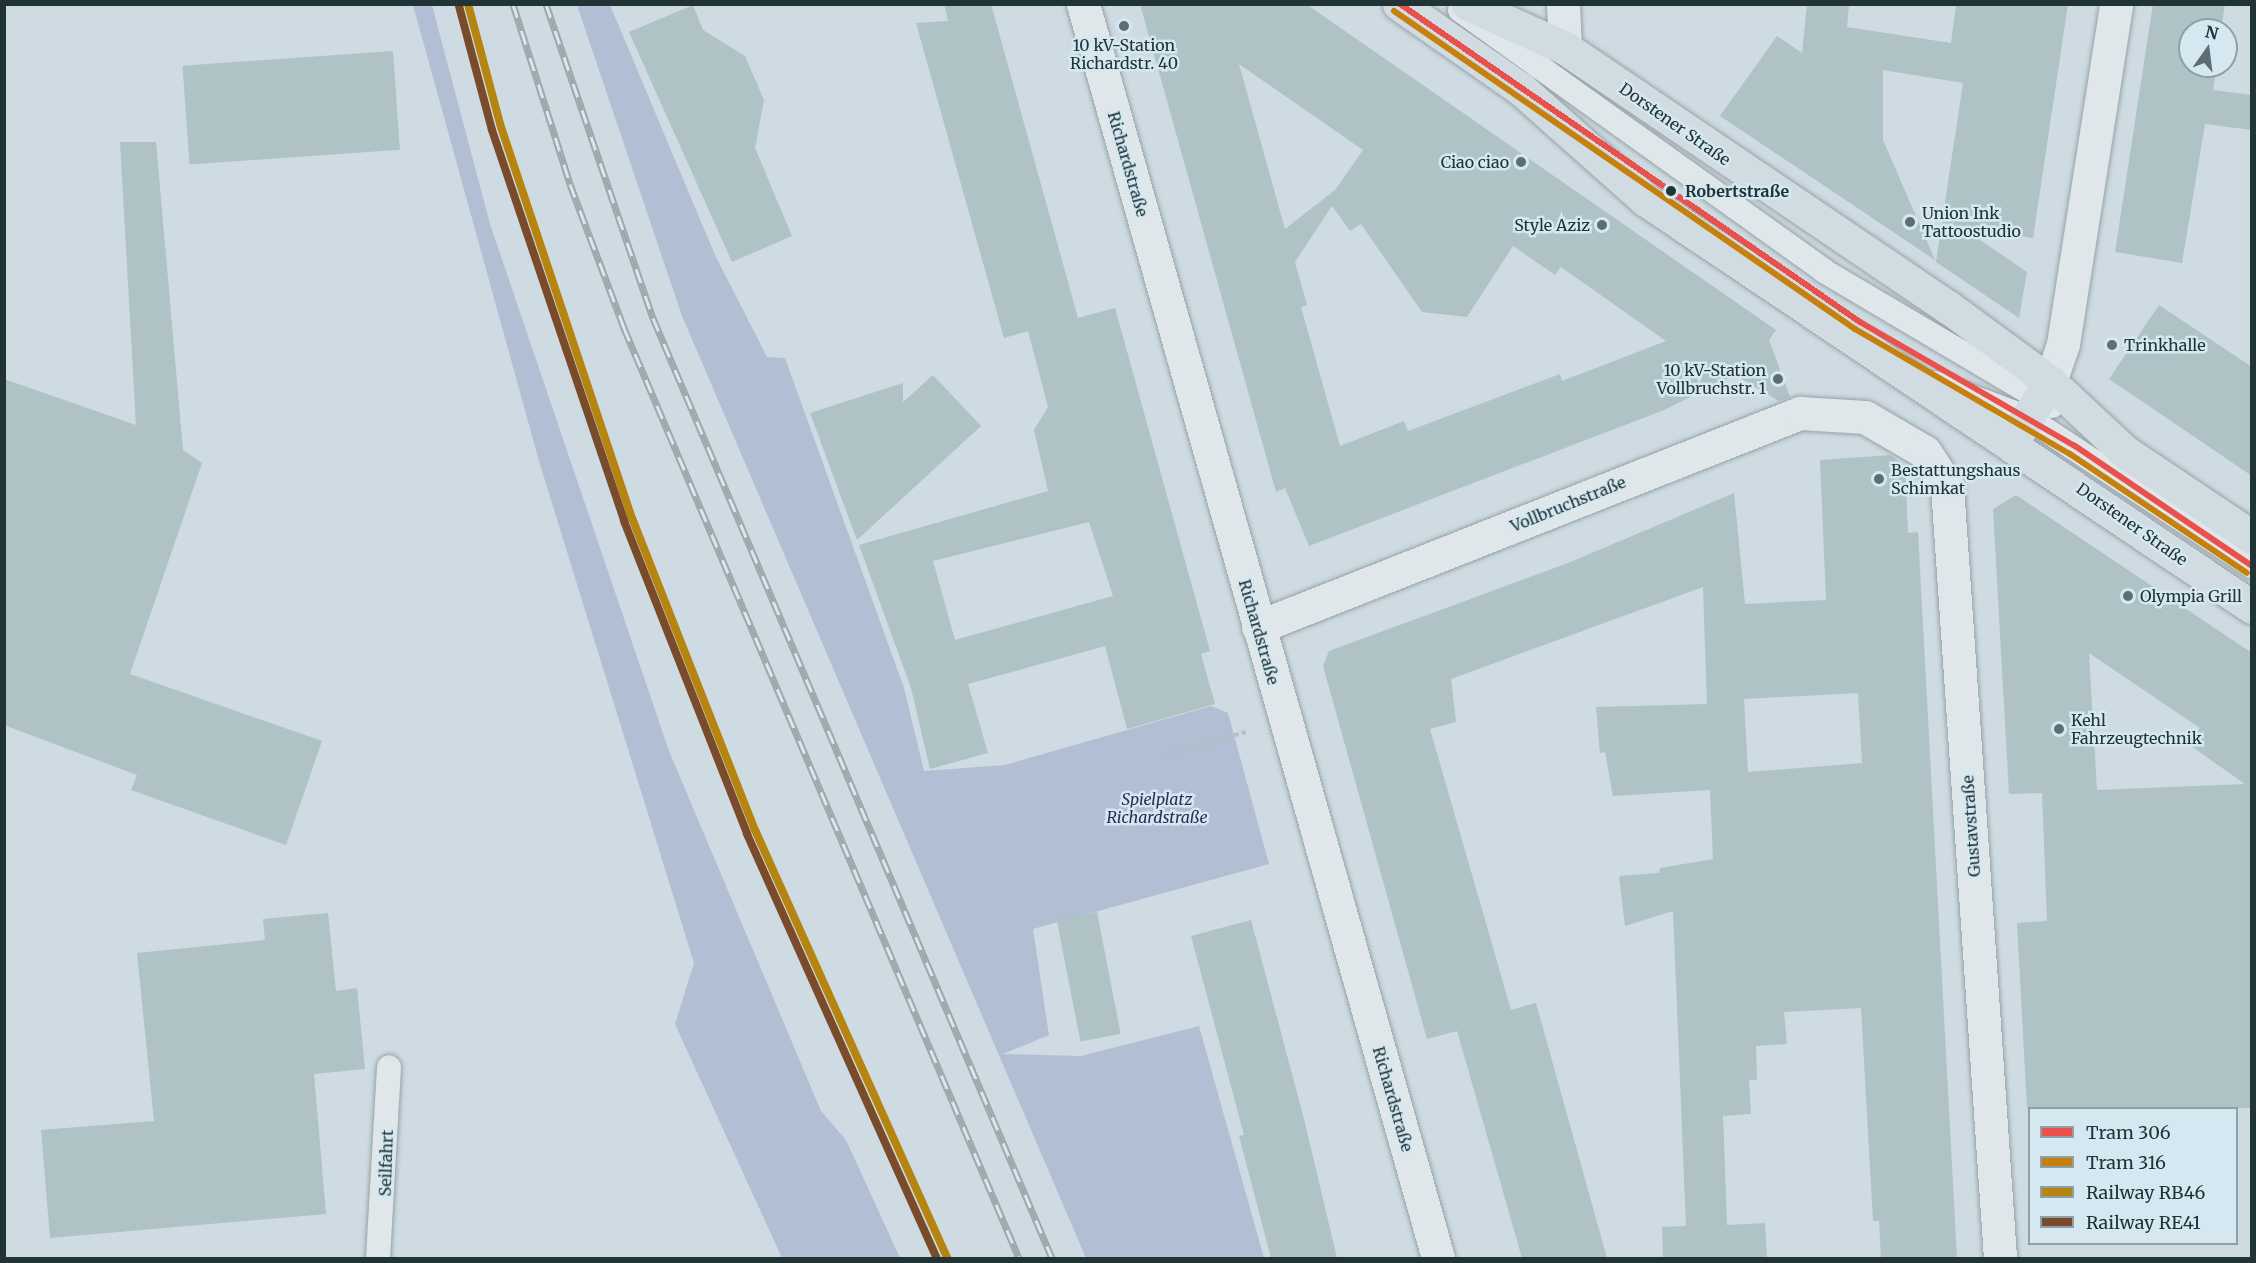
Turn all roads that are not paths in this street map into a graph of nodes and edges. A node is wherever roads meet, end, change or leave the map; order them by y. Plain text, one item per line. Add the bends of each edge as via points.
1 (1083, 4) edge
2 (1399, 4) edge
3 (1453, 4) edge
4 (1468, 4) edge
5 (1563, 4) edge
6 (2116, 4) edge
7 (1564, 48) junction
8 (2032, 410) junction
9 (1882, 423) joint
10 (2252, 537) edge
11 (2252, 566) edge
12 (2252, 607) edge
13 (1258, 627) junction
14 (389, 1066) dead end
15 (378, 1258) edge
16 (1438, 1258) edge
17 (2000, 1258) edge

1 - 13 street, Richardstraße
2 - 8 main road, Dorstener Straße via 1521,89 1646,200 1907,373
3 - 8 lane via 1824,271
4 - 7 main road, Dorstener Straße
5 - 7 street
6 - 8 street via 2063,344
7 - 8 main road, Dorstener Straße via 1948,307
8 - 10 main road, Dorstener Straße via 2125,452
8 - 11 lane
8 - 12 main road, Dorstener Straße
9 - 13 street, Vollbruchstraße via 1845,412 1800,413
9 - 17 street, Gustavstraße via 1925,452 1947,486
13 - 16 street, Richardstraße
14 - 15 lane, Seilfahrt

